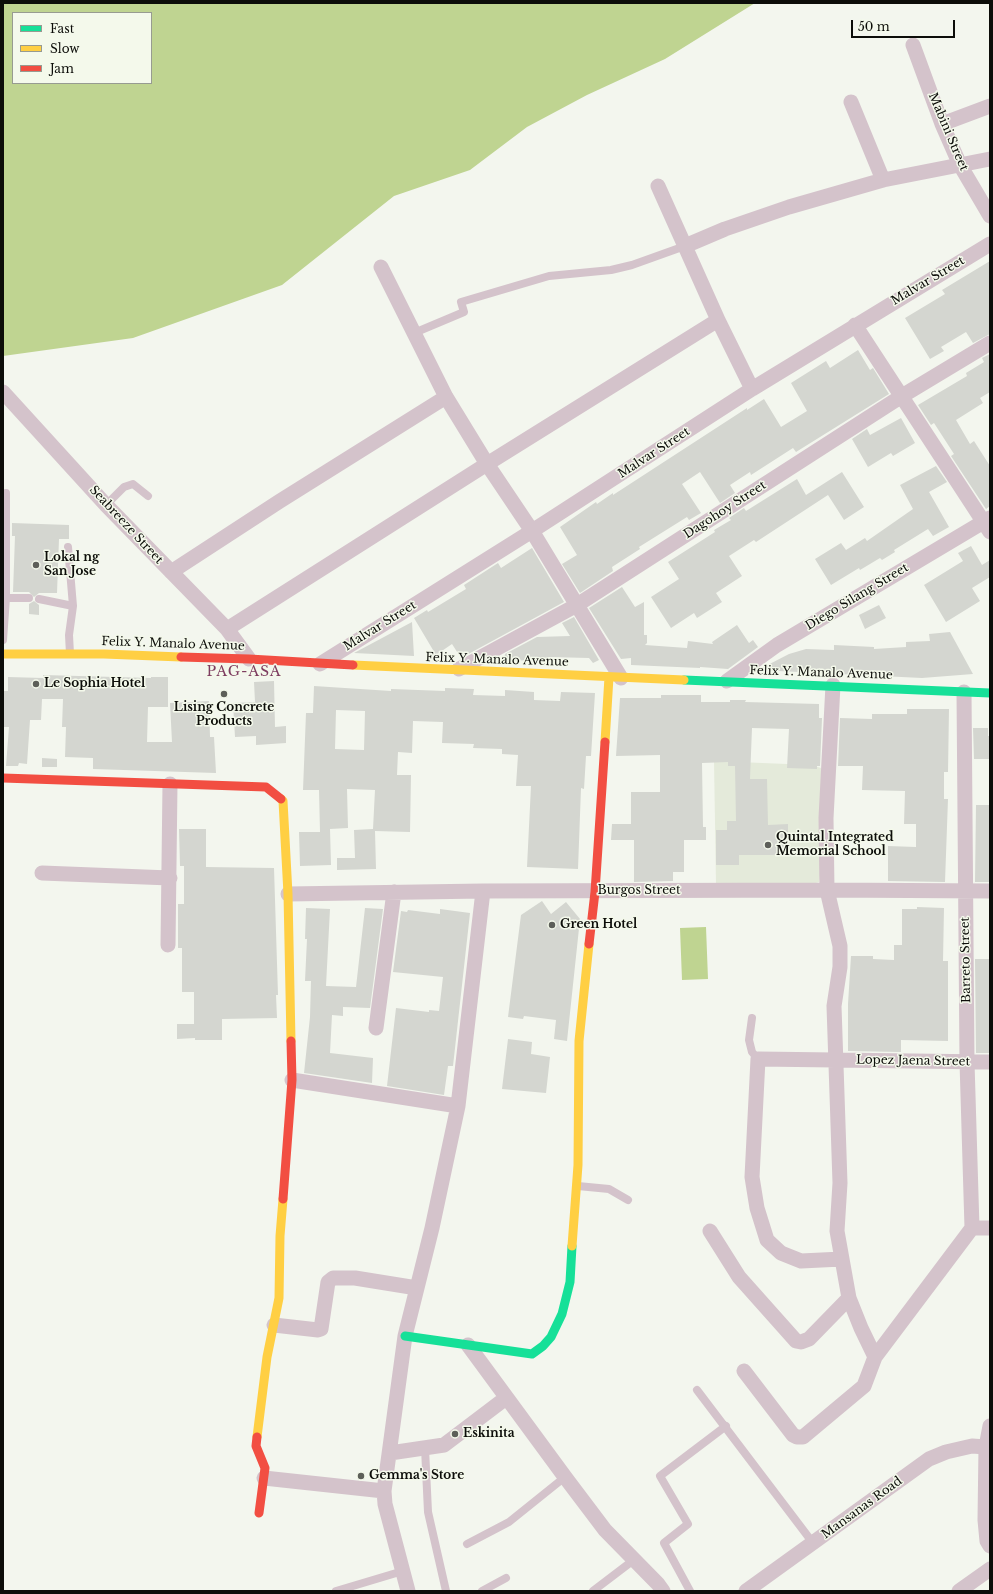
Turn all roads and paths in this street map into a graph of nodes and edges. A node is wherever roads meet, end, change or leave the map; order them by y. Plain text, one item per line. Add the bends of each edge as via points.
1 (913, 45) dead end
2 (851, 102) dead end
3 (990, 106) edge
4 (942, 124) junction
5 (990, 159) edge
6 (960, 165) junction
7 (883, 180) junction
8 (658, 186) dead end
9 (990, 216) edge
10 (990, 244) edge
11 (685, 246) junction
12 (380, 268) dead end
13 (718, 320) junction
14 (855, 325) junction
15 (414, 333) junction
16 (990, 343) edge
17 (752, 389) junction
18 (3, 392) edge
19 (902, 396) junction
20 (446, 398) junction
21 (487, 464) junction
22 (6, 493) dead end
23 (148, 496) dead end
24 (106, 504) junction
25 (988, 524) edge
26 (532, 531) junction
27 (68, 547) dead end
28 (171, 572) junction
29 (6, 598) junction
30 (29, 598) dead end
31 (39, 599) dead end
32 (577, 605) junction
33 (73, 606) junction
34 (226, 629) junction
35 (3, 640) edge
36 (3, 654) edge
37 (70, 654) junction
38 (249, 659) junction
39 (319, 664) junction
40 (456, 670) junction
41 (615, 677) junction
42 (727, 681) junction
43 (833, 686) junction
44 (964, 692) junction
45 (990, 693) edge
46 (3, 778) edge
47 (170, 784) junction
48 (42, 873) dead end
49 (170, 878) junction
50 (827, 890) junction
51 (483, 891) junction
52 (965, 891) junction
53 (990, 891) edge
54 (394, 892) junction
55 (595, 892) junction
56 (288, 894) junction
57 (168, 945) dead end
58 (752, 1018) dead end
59 (376, 1028) dead end
60 (758, 1059) junction
61 (837, 1060) junction
62 (967, 1062) junction
63 (990, 1062) edge
64 (292, 1080) junction
65 (458, 1106) junction
66 (576, 1186) junction
67 (628, 1200) dead end
68 (972, 1228) junction
69 (990, 1228) edge
70 (710, 1231) dead end
71 (842, 1259) junction
72 (417, 1288) junction
73 (849, 1298) junction
74 (274, 1325) junction
75 (405, 1336) junction
76 (468, 1345) junction
77 (875, 1357) junction
78 (744, 1371) dead end
79 (697, 1390) dead end
80 (506, 1398) junction
81 (726, 1426) junction
82 (990, 1426) edge
83 (986, 1447) junction
84 (425, 1448) junction
85 (390, 1453) junction
86 (565, 1477) junction
87 (264, 1478) junction
88 (384, 1491) junction
89 (259, 1513) dead end
90 (813, 1543) junction
91 (467, 1544) dead end
92 (990, 1546) edge
93 (635, 1559) junction
94 (990, 1569) edge
95 (403, 1571) junction
96 (506, 1578) dead end
97 (336, 1591) edge
98 (408, 1591) edge
99 (446, 1591) edge
100 (482, 1591) edge
101 (593, 1591) edge
102 (663, 1591) edge
103 (690, 1591) edge
104 (746, 1591) edge
105 (959, 1591) edge

1 - 4 street, Mabini Street
2 - 7 street
3 - 4 street
4 - 6 street, Mabini Street
5 - 6 street
6 - 7 street
6 - 9 street, Mabini Street
7 - 11 street via 789,207
8 - 11 street
10 - 14 street, Malvar Street
11 - 13 street
11 - 15 lane via 632,265 611,270 549,276 461,302 464,312
12 - 15 street
13 - 17 street
13 - 21 street
14 - 17 street, Malvar Street
14 - 19 street
15 - 20 street
16 - 19 street, Dagohoy Street
17 - 26 street, Malvar Street
18 - 24 street, Seabreeze Street
19 - 25 street
19 - 32 street, Dagohoy Street
20 - 21 street
20 - 28 street
21 - 26 street
21 - 34 street
22 - 29 lane
23 - 24 lane via 133,484 124,487
24 - 28 street, Seabreeze Street
25 - 42 street, Diego Silang Street via 777,645
26 - 32 street
26 - 39 street, Malvar Street
27 - 33 lane
28 - 34 street, Seabreeze Street
29 - 30 lane
29 - 35 lane
31 - 33 lane
32 - 40 street, Dagohoy Street
32 - 41 street
33 - 37 lane via 69,636
34 - 38 street, Seabreeze Street
36 - 37 street, Felix Y. Manalo Avenue
37 - 38 street, Felix Y. Manalo Avenue
38 - 39 street, Felix Y. Manalo Avenue
39 - 40 street, Felix Y. Manalo Avenue
40 - 41 street, Felix Y. Manalo Avenue
41 - 42 street, Felix Y. Manalo Avenue
41 - 55 street
42 - 43 street, Felix Y. Manalo Avenue
43 - 44 street, Felix Y. Manalo Avenue
43 - 50 street via 826,818
44 - 45 street, Felix Y. Manalo Avenue
44 - 52 street, Barreto Street
46 - 47 street
47 - 49 street
47 - 56 street via 266,787 284,801
48 - 49 street
49 - 57 street
50 - 52 street, Burgos Street
50 - 55 street, Burgos Street
50 - 61 street via 840,946 840,967 834,1006
51 - 54 street, Burgos Street
51 - 55 street, Burgos Street
51 - 65 street
52 - 53 street, Burgos Street
52 - 62 street, Barreto Street
54 - 56 street, Burgos Street
54 - 59 street
55 - 66 street via 579,1041
56 - 64 street
58 - 60 lane via 749,1040 752,1052
60 - 61 street, Lopez Jaena Street
60 - 71 street via 752,1177 757,1208 767,1240 781,1253 800,1261
61 - 62 street, Lopez Jaena Street
61 - 71 street via 840,1183 837,1231
62 - 63 street, Lopez Jaena Street
62 - 68 street, Barreto Street
64 - 65 street
64 - 74 street via 280,1236 279,1298
65 - 72 street
66 - 67 lane via 609,1189
66 - 76 street via 570,1282 562,1314 551,1336 532,1354
68 - 69 street
68 - 77 street
70 - 73 street via 739,1278 796,1341 809,1339
71 - 73 street
72 - 74 street via 355,1278 333,1278 328,1282 321,1328 318,1330
72 - 75 street
73 - 77 street
74 - 87 street via 267,1357 256,1446 265,1468
75 - 76 street
75 - 85 street
76 - 80 street
77 - 78 street via 864,1386 803,1437 792,1435
79 - 81 lane
80 - 84 street via 444,1445
80 - 86 street
81 - 90 lane
81 - 103 lane via 660,1476 688,1524 664,1543
82 - 83 street
83 - 90 street, Mansanas Road via 972,1446 929,1459
83 - 92 street via 985,1520 987,1541
84 - 85 street
84 - 99 lane via 428,1512
85 - 88 street
86 - 91 lane via 508,1522
86 - 93 street via 605,1530
87 - 88 street
87 - 89 street
88 - 95 street via 385,1504
90 - 104 street, Mansanas Road
93 - 101 lane
93 - 102 street
94 - 105 street
95 - 97 lane
95 - 98 street
96 - 100 lane

